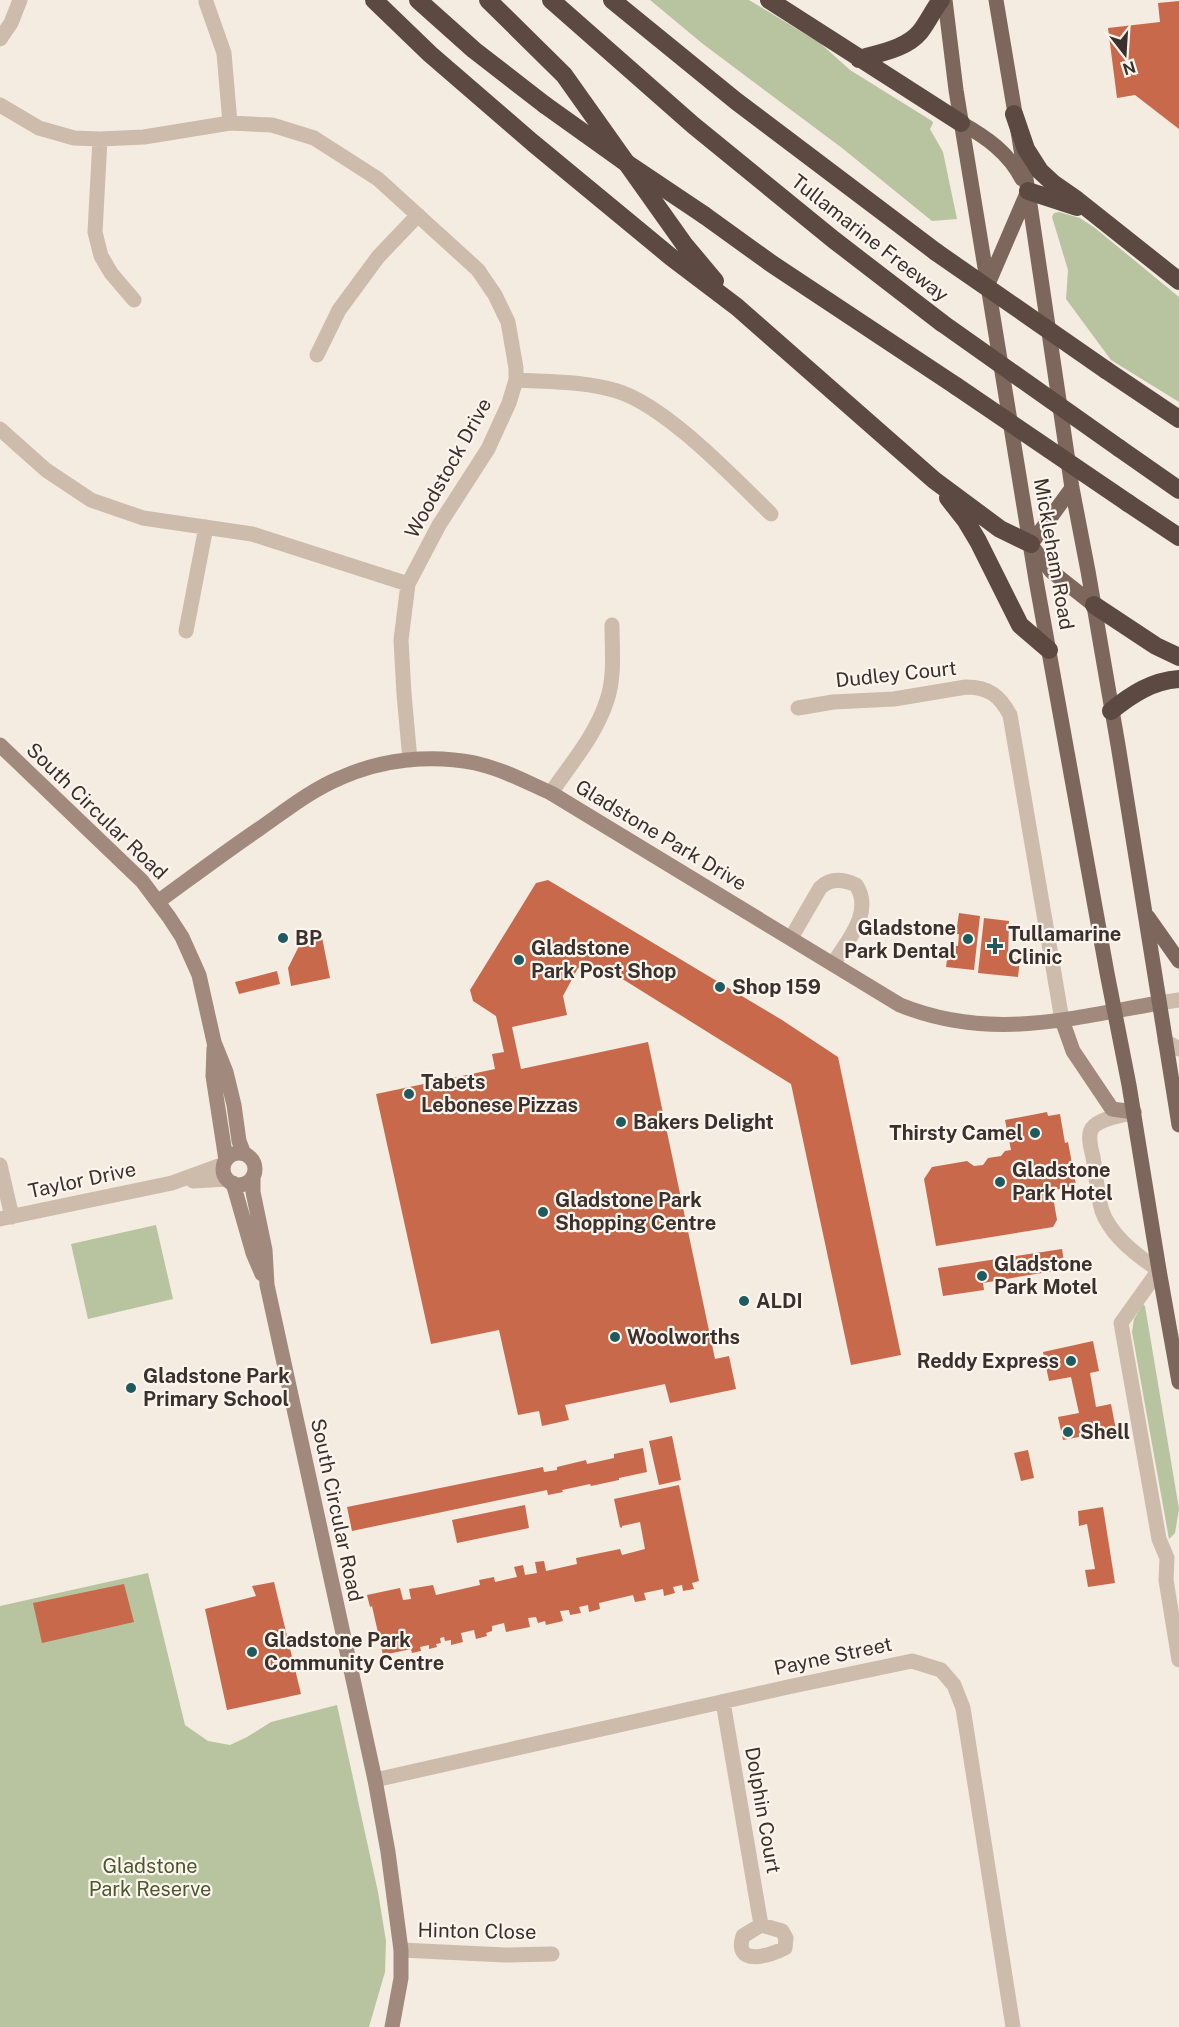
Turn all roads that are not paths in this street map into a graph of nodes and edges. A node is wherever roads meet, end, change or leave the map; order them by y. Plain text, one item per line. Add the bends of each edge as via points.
1 (20, 0) edge
2 (374, 0) edge
3 (418, 0) edge
4 (488, 0) edge
5 (551, 0) edge
6 (612, 0) edge
7 (769, 0) edge
8 (943, 0) edge
9 (996, 0) edge
10 (206, 2) dead end
11 (0, 39) edge
12 (859, 59) junction
13 (0, 105) edge
14 (1014, 114) junction
15 (230, 123) junction
16 (962, 123) junction
17 (100, 140) junction
18 (1028, 191) junction
19 (418, 215) junction
20 (1096, 216) junction
21 (1179, 281) edge
22 (988, 284) junction
23 (134, 300) dead end
24 (737, 308) junction
25 (317, 355) dead end
26 (516, 380) junction
27 (1179, 419) edge
28 (0, 429) edge
29 (934, 480) junction
30 (1072, 488) junction
31 (1179, 490) edge
32 (771, 514) dead end
33 (206, 527) junction
34 (1179, 537) edge
35 (1031, 544) junction
36 (408, 584) junction
37 (1094, 605) junction
38 (612, 625) dead end
39 (186, 631) dead end
40 (1049, 650) junction
41 (1179, 657) edge
42 (1179, 679) edge
43 (798, 708) dead end
44 (1111, 711) junction
45 (0, 745) edge
46 (410, 760) junction
47 (551, 793) junction
48 (159, 901) junction
49 (1145, 912) junction
50 (791, 938) junction
51 (1179, 962) edge
52 (833, 964) junction
53 (1179, 1000) edge
54 (1159, 1003) junction
55 (1114, 1011) junction
56 (1062, 1020) junction
57 (214, 1042) junction
58 (1172, 1045) edge
59 (1134, 1113) junction
60 (1179, 1125) edge
61 (244, 1154) junction
62 (0, 1165) edge
63 (228, 1171) junction
64 (254, 1176) junction
65 (6, 1218) edge
66 (1159, 1270) junction
67 (267, 1285) junction
68 (1179, 1382) edge
69 (1167, 1588) junction
70 (1179, 1601) edge
71 (1179, 1660) edge
72 (723, 1702) junction
73 (375, 1780) junction
74 (761, 1925) dead end
75 (401, 1950) junction
76 (552, 1954) dead end
77 (392, 2027) edge
78 (1013, 2027) edge

1 - 11 street via 12,24
2 - 24 highway via 533,143
3 - 34 highway, bridge via 474,50 622,160
4 - 24 highway via 564,75 684,244
5 - 31 highway, Tullamarine Freeway, bridge via 701,132 834,240 942,323
6 - 27 highway, Tullamarine Freeway, bridge via 936,252
7 - 12 highway
8 - 12 highway via 910,40
8 - 16 main road, Mickleham Road
9 - 14 main road, Mickleham Road
10 - 15 street via 224,53
12 - 16 highway
13 - 17 street, Woodstock Drive via 39,128 74,138
14 - 18 main road, Mickleham Road
14 - 20 highway via 1026,149 1040,171
15 - 17 street, Woodstock Drive
15 - 19 street, Woodstock Drive via 273,125 315,138 378,179
16 - 18 main road via 1007,156
16 - 22 main road, Mickleham Road
17 - 23 street via 95,232 101,256
18 - 20 highway
18 - 22 main road
18 - 30 main road, Mickleham Road
19 - 25 street via 378,257 339,310
19 - 26 street, Woodstock Drive via 478,270 495,295 508,322
20 - 21 highway
22 - 35 main road, Mickleham Road
24 - 29 highway
26 - 32 street via 594,386 642,402 730,474
26 - 36 street, Woodstock Drive via 488,449 439,525
28 - 33 street via 46,470 91,500 143,518
29 - 35 highway via 1000,529
29 - 40 highway via 978,541 1020,625
30 - 35 main road
30 - 37 main road, Mickleham Road
33 - 36 street via 252,534
33 - 39 street
35 - 37 main road via 1051,571
35 - 40 main road, Mickleham Road
36 - 46 street, Woodstock Drive via 401,640
37 - 41 highway
37 - 44 main road, Mickleham Road
38 - 47 street via 607,700 592,733
40 - 55 main road, Mickleham Road
42 - 44 highway via 1144,688
43 - 56 street, Dudley Court via 966,687 997,695 1010,715
44 - 49 main road, Mickleham Road
45 - 48 street, South Circular Road
46 - 47 street, Gladstone Park Drive via 473,763
46 - 48 street, Gladstone Park Drive via 365,768 314,792
47 - 50 street, Gladstone Park Drive
48 - 57 street, South Circular Road via 182,937 199,975
49 - 51 main road
49 - 54 main road, Mickleham Road
50 - 52 street, Gladstone Park Drive
50 - 52 street via 824,884 840,880 855,885 863,899 861,915
52 - 56 street, Gladstone Park Drive via 900,1005 931,1016 988,1025
53 - 54 street
54 - 55 street, Gladstone Park Drive
54 - 58 main road, Mickleham Road
55 - 56 street, Gladstone Park Drive
55 - 59 main road, Mickleham Road
56 - 59 street via 1073,1051 1112,1109
57 - 61 street, South Circular Road via 226,1072
57 - 63 street, South Circular Road via 213,1076
58 - 60 main road, Mickleham Road
59 - 66 main road, Mickleham Road
59 - 66 street via 1095,1125 1090,1142 1105,1218 1131,1250
61 - 63 street via 234,1154
61 - 64 street, South Circular Road via 253,1161
62 - 65 street
63 - 64 street via 242,1184
63 - 65 street, Taylor Drive
63 - 67 street, South Circular Road
64 - 67 street, South Circular Road
66 - 68 main road, Mickleham Road
66 - 69 street via 1120,1323 1159,1539 1167,1558
67 - 73 street, South Circular Road
69 - 70 street
69 - 71 street
72 - 73 street, Payne Street
72 - 74 street, Dolphin Court
72 - 78 street, Payne Street via 912,1661 941,1670 954,1685 963,1708
73 - 75 street, South Circular Road
75 - 76 street, Hinton Close
75 - 77 street, South Circular Road via 401,1978

